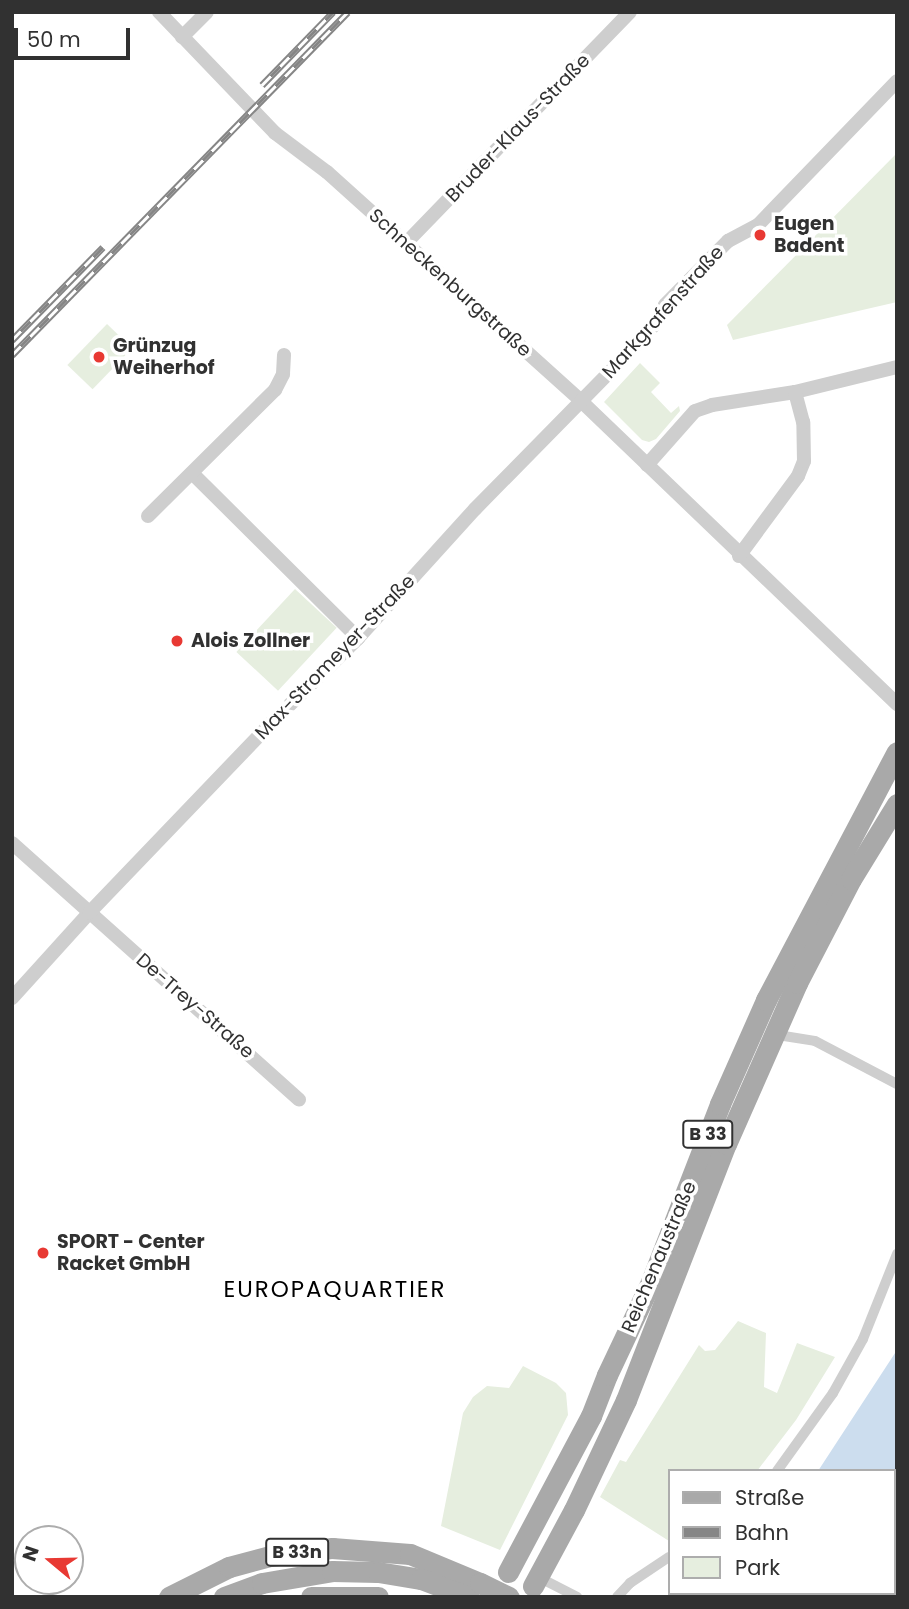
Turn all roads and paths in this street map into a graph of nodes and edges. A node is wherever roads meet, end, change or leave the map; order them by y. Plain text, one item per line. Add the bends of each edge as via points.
1 (159, 12) edge
2 (207, 12) edge
3 (631, 12) edge
4 (182, 37) junction
5 (897, 81) edge
6 (406, 243) junction
7 (284, 355) dead end
8 (897, 367) edge
9 (795, 392) junction
10 (582, 401) junction
11 (647, 465) junction
12 (193, 474) junction
13 (148, 516) dead end
14 (739, 556) junction
15 (358, 638) junction
16 (897, 704) edge
17 (897, 752) edge
18 (897, 804) edge
19 (12, 843) edge
20 (89, 912) junction
21 (12, 998) edge
22 (784, 1036) dead end
23 (897, 1084) edge
24 (299, 1100) dead end
25 (897, 1254) edge
26 (778, 1469) edge
27 (668, 1559) edge
28 (538, 1582) junction
29 (169, 1597) edge
30 (224, 1597) edge
31 (311, 1597) edge
32 (378, 1597) edge
33 (469, 1597) edge
34 (509, 1597) edge
35 (577, 1597) edge
36 (617, 1597) edge

1 - 4 street, Schneckenburgstraße
2 - 4 street
3 - 6 street, Bruder-Klaus-Straße
4 - 6 street, Schneckenburgstraße via 275,133 327,172
5 - 10 street, Markgrafenstraße via 758,225 728,241
6 - 10 street, Schneckenburgstraße
7 - 12 street via 283,374 275,390
8 - 9 street
9 - 11 street via 695,411
9 - 14 street via 803,422 804,461
10 - 11 street, Schneckenburgstraße
10 - 15 street, Max-Stromeyer-Straße via 475,509
11 - 14 street, Schneckenburgstraße
12 - 13 street
12 - 15 street
14 - 16 street, Schneckenburgstraße
15 - 20 street, Max-Stromeyer-Straße
17 - 28 main road, Reichenaustraße / B 33 via 766,1000 651,1282 585,1428 509,1570 517,1588
18 - 28 main road, Reichenaustraße / B 33 via 851,879 797,983 726,1144 626,1400
19 - 20 street
20 - 21 street, Max-Stromeyer-Straße
20 - 24 street, De-Trey-Straße
22 - 23 street via 815,1041
25 - 26 street via 863,1339 833,1393
27 - 36 street
28 - 35 street
29 - 34 main road, B 33n, bridge via 229,1567 270,1556 353,1548 410,1554
30 - 33 main road, B 33n via 262,1583 332,1571 421,1579
31 - 32 main road, B 33n

